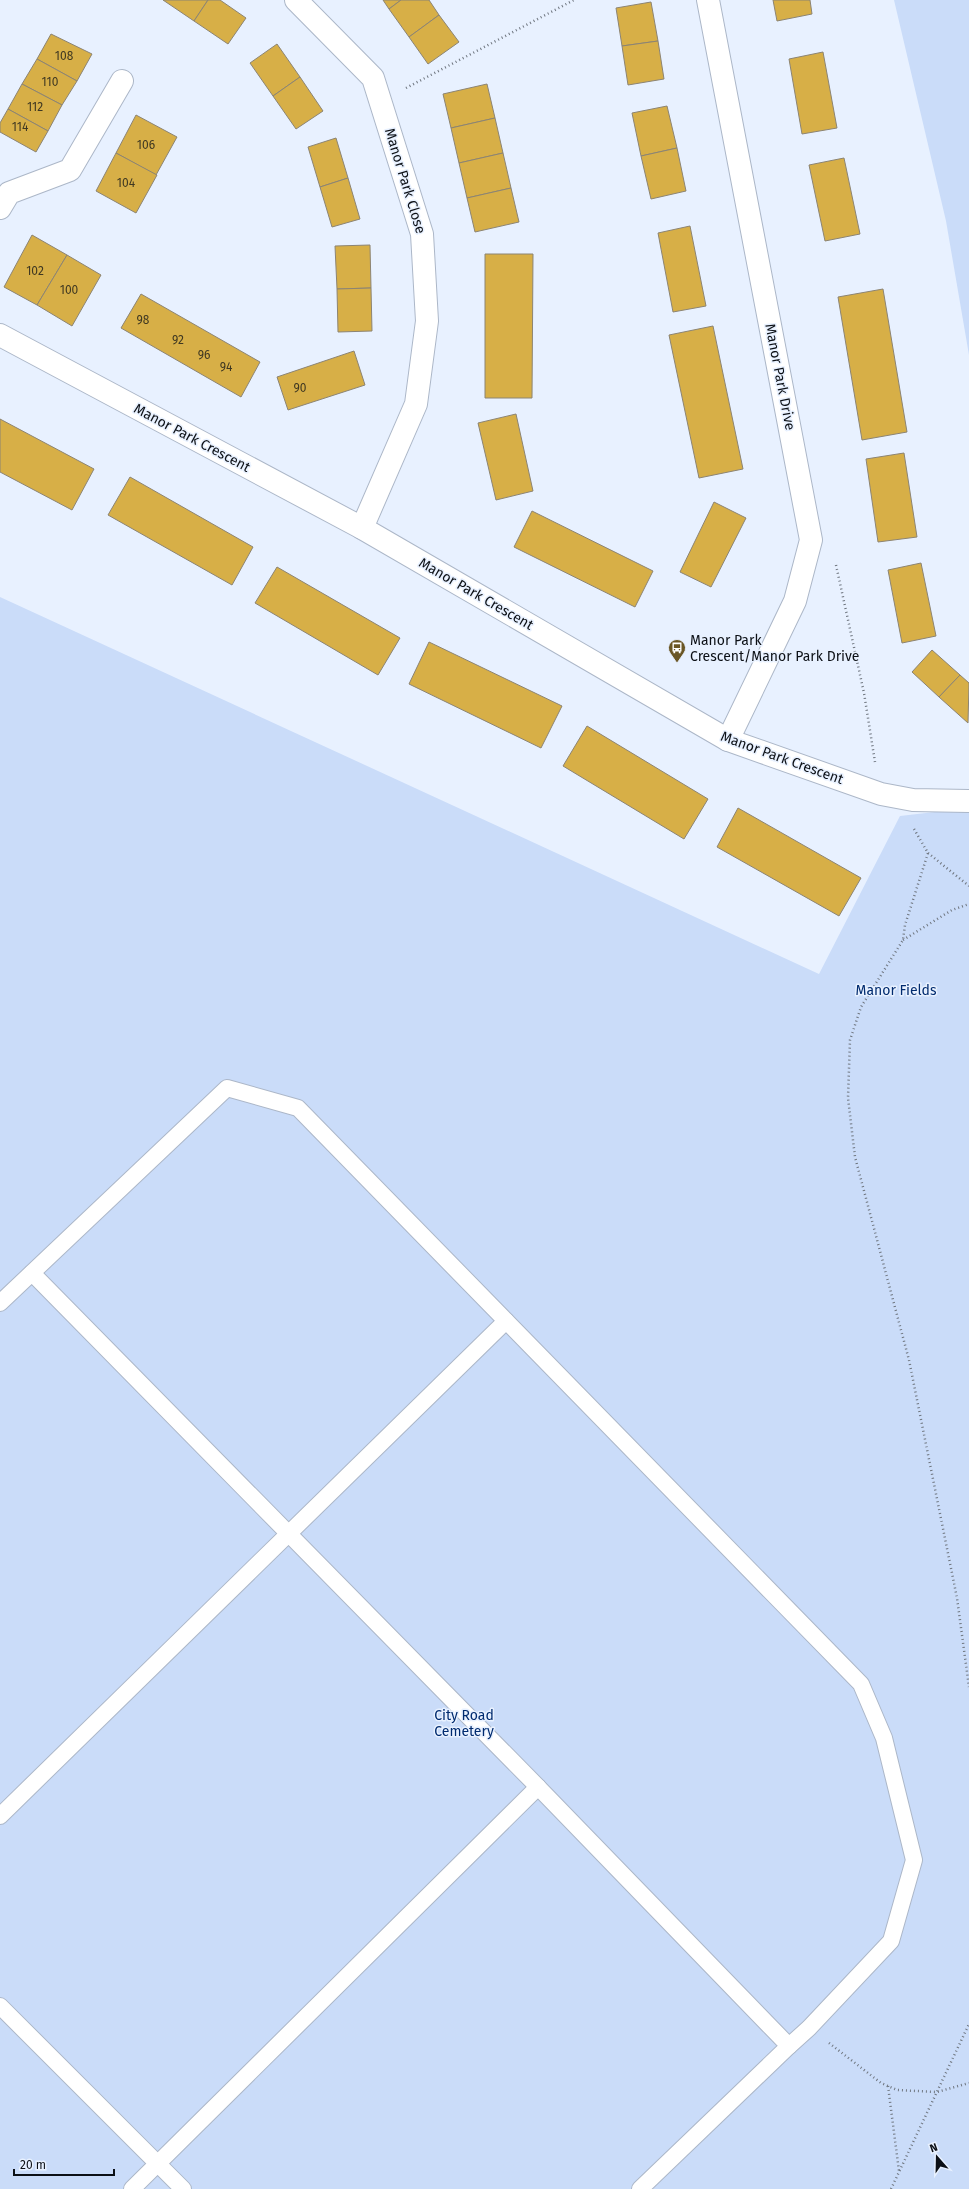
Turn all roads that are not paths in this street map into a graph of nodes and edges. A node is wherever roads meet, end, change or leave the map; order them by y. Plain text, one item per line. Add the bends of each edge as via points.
1 (296, 0) edge
2 (708, 0) edge
3 (122, 81) dead end
4 (0, 208) edge
5 (0, 335) edge
6 (362, 528) junction
7 (728, 740) junction
8 (969, 801) edge
9 (32, 1273) junction
10 (0, 1303) edge
11 (506, 1321) junction
12 (288, 1533) junction
13 (538, 1787) junction
14 (0, 1816) edge
15 (0, 2006) edge
16 (789, 2046) junction
17 (159, 2164) junction
18 (132, 2189) edge
19 (184, 2189) edge
20 (640, 2189) edge

1 - 6 street, Manor Park Close via 373,78 422,234 428,321 416,404
2 - 7 street, Manor Park Drive via 811,540 795,601
3 - 4 street via 70,170 9,193
5 - 6 street, Manor Park Crescent
6 - 7 street, Manor Park Crescent
7 - 8 street, Manor Park Crescent via 881,794 913,800
9 - 10 lane
9 - 11 lane via 227,1088 298,1108
9 - 12 lane
11 - 12 lane
11 - 16 lane via 861,1684 884,1738 914,1860 891,1942
12 - 13 lane
12 - 14 lane
13 - 16 lane
13 - 17 lane
15 - 17 lane
16 - 20 lane
17 - 18 lane
17 - 19 lane

